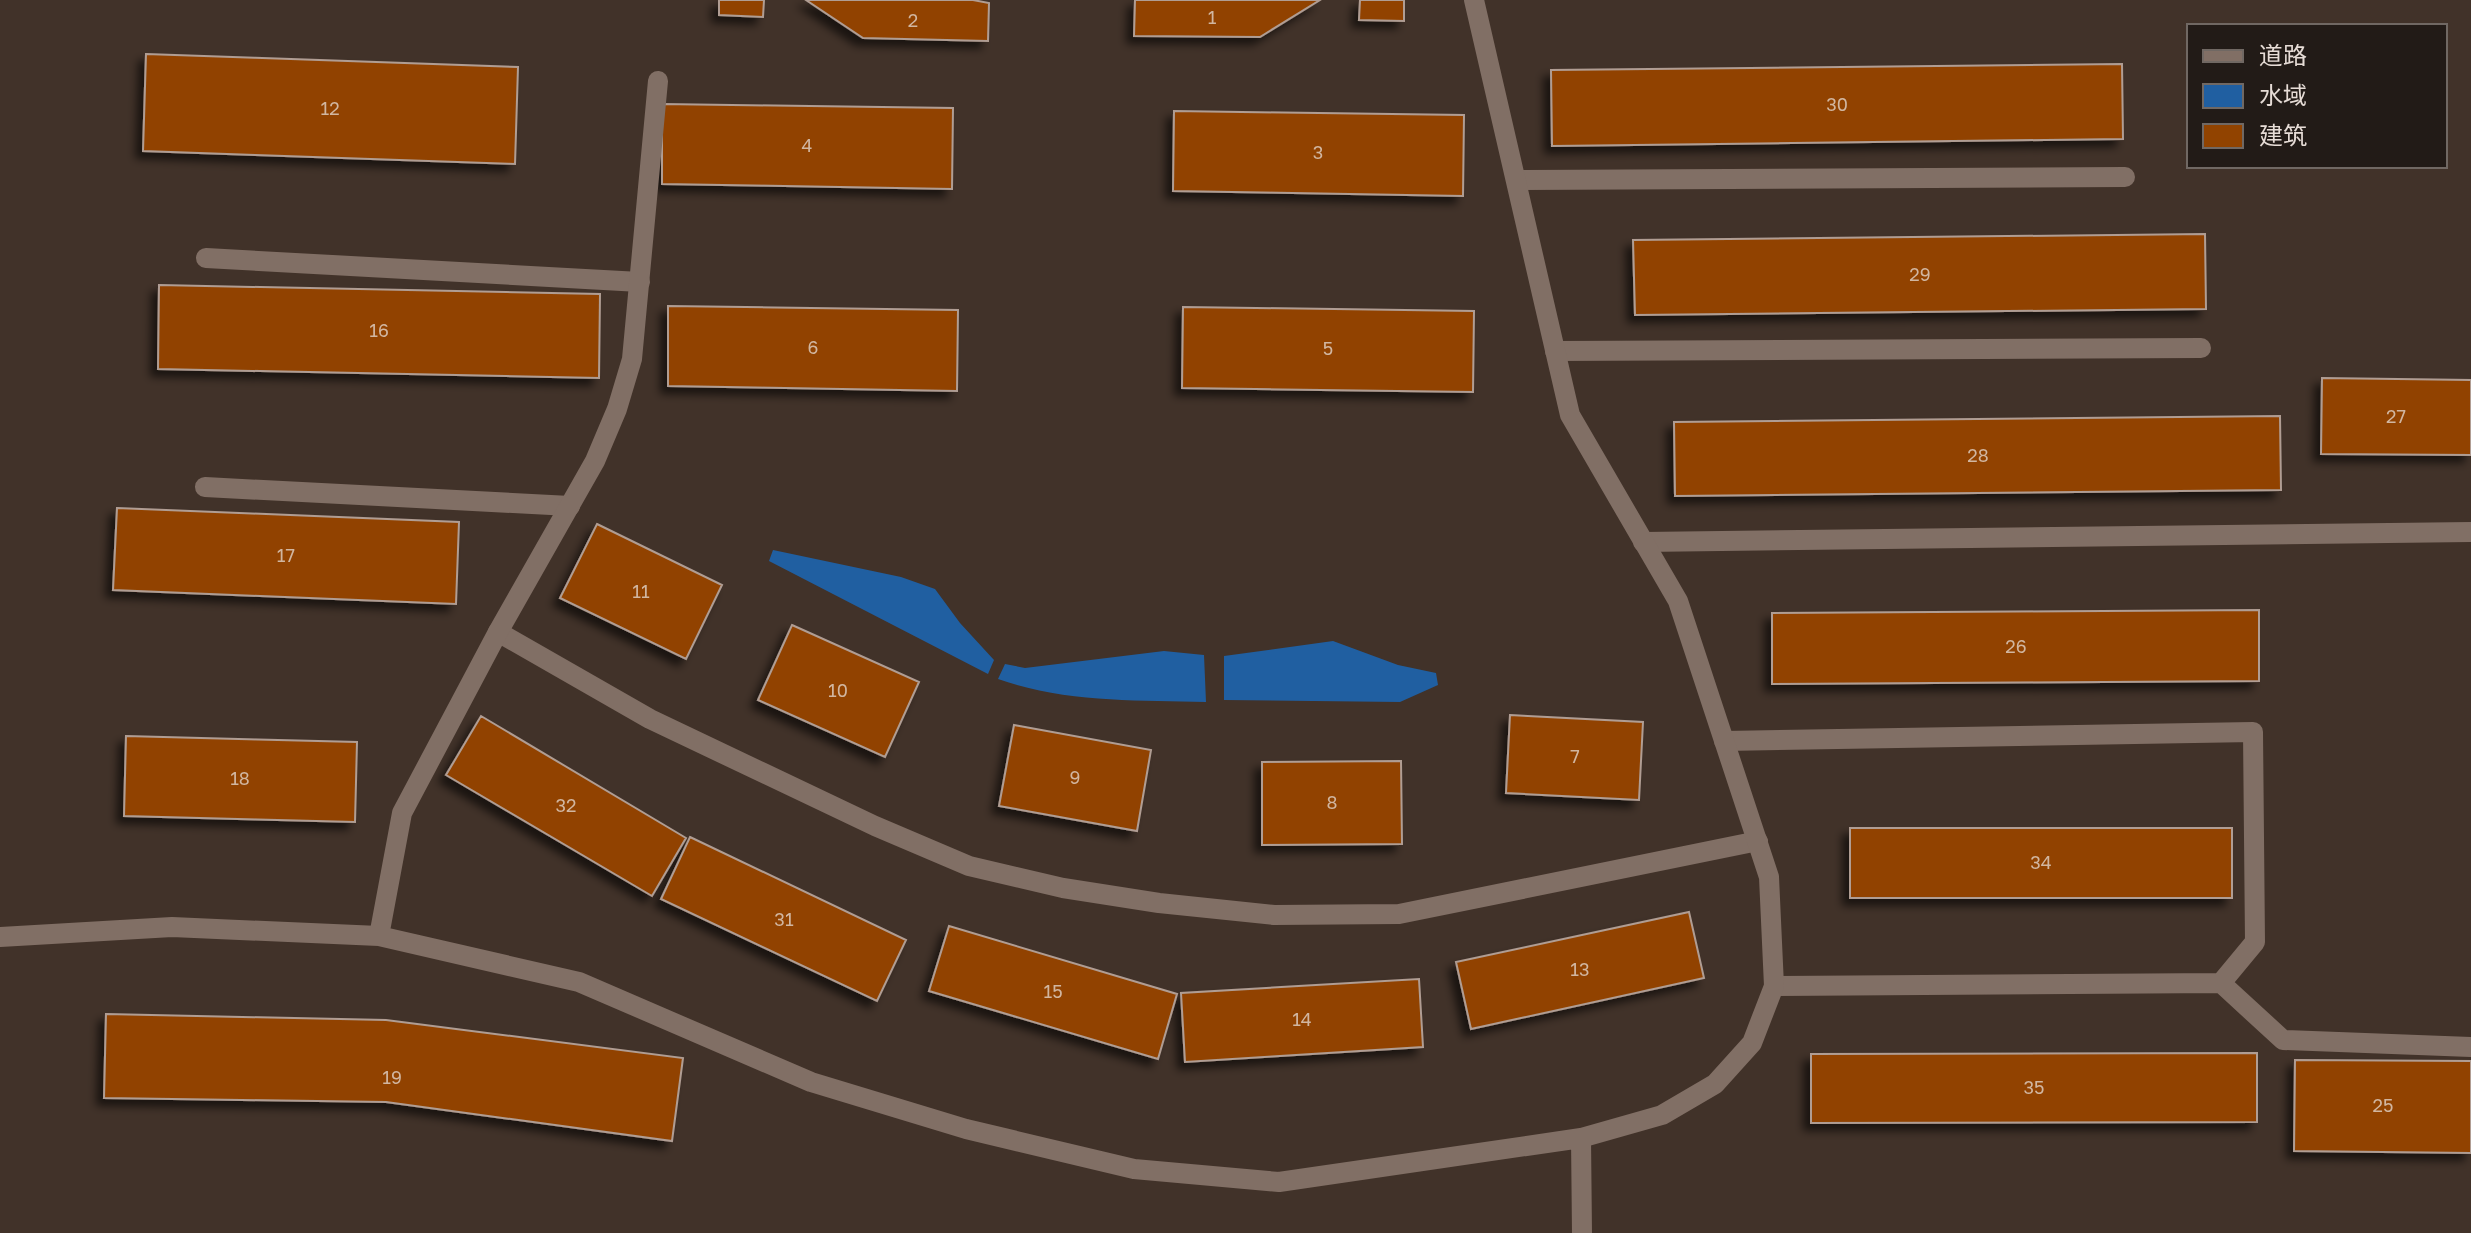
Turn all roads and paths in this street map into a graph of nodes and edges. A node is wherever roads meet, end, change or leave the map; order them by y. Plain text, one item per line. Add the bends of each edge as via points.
1 (1474, 0) edge
2 (658, 81) dead end
3 (2125, 177) dead end
4 (1517, 180) junction
5 (206, 258) dead end
6 (640, 282) junction
7 (2201, 348) dead end
8 (1555, 351) junction
9 (205, 487) dead end
10 (570, 506) junction
11 (2471, 532) edge
12 (1643, 542) junction
13 (498, 632) junction
14 (1724, 741) junction
15 (1758, 841) junction
16 (379, 936) junction
17 (0, 937) edge
18 (2221, 983) junction
19 (1774, 986) junction
20 (2471, 1047) edge
21 (1581, 1138) junction
22 (1582, 1233) edge

1 - 4 street
2 - 6 street
3 - 4 street
4 - 8 street
5 - 6 street
6 - 10 street via 632,359 617,409
7 - 8 street
8 - 12 street via 1570,415
9 - 10 street
10 - 13 street
11 - 12 street
12 - 14 street via 1678,601
13 - 15 street via 650,719 875,826 969,866 1063,888 1274,915 1399,914
13 - 16 street via 402,813
14 - 15 street
14 - 18 street via 2253,732 2255,942
15 - 19 street via 1769,877
16 - 17 street via 172,927
16 - 21 street via 579,982 811,1082 966,1129 1134,1169 1279,1182
18 - 19 street
18 - 20 street via 2283,1040
19 - 21 street via 1752,1043 1715,1084 1662,1115
21 - 22 street

